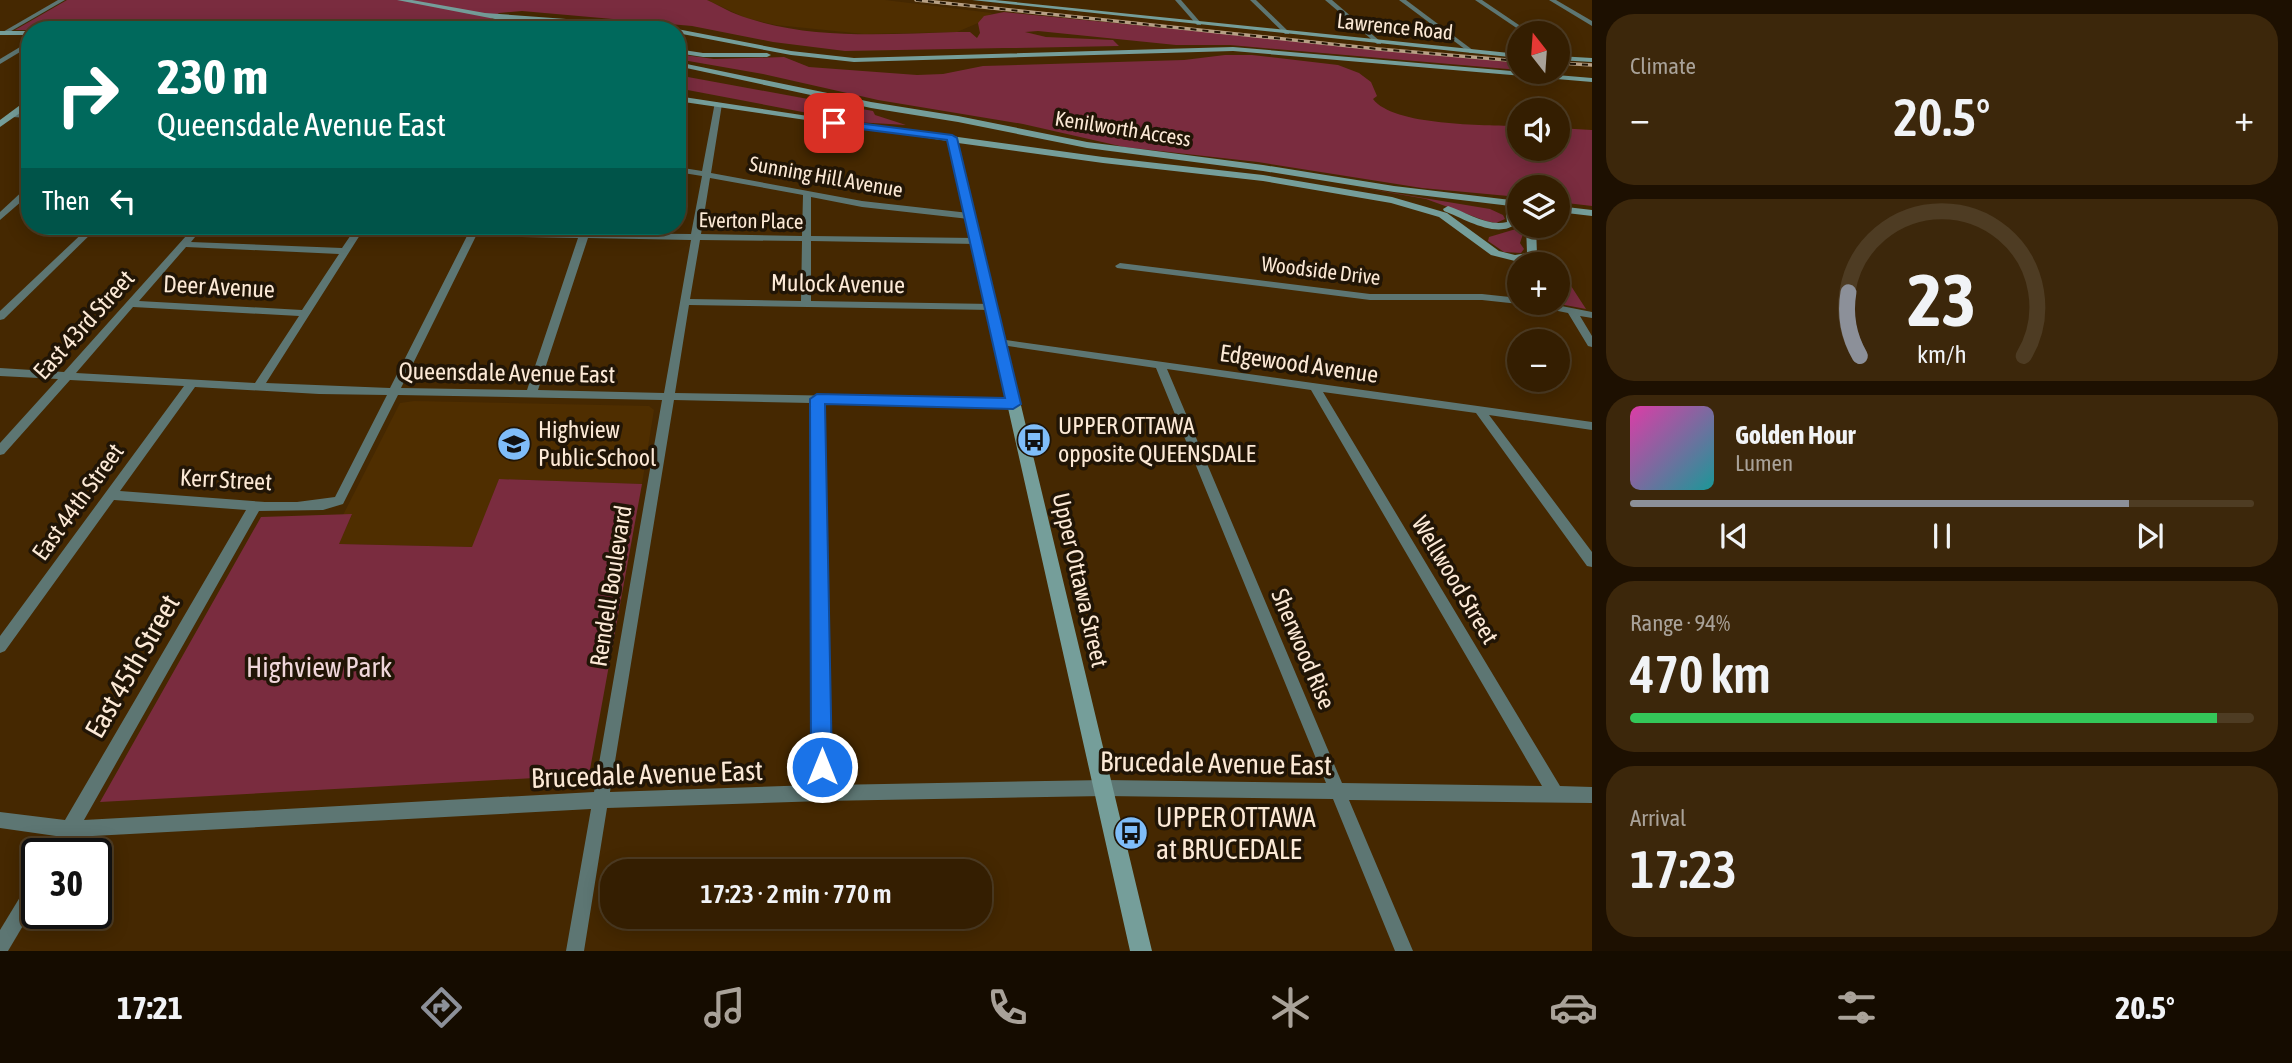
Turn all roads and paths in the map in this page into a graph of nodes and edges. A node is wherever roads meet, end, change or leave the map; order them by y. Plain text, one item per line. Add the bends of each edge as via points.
1 (62, 0) edge
2 (400, 0) edge
3 (975, 0) edge
4 (1102, 0) edge
5 (1178, 0) edge
6 (1253, 0) edge
7 (1328, 0) edge
8 (1402, 0) edge
9 (1478, 0) edge
10 (1552, 0) edge
11 (1022, 3) edge
12 (1112, 15) junction
13 (489, 16) junction
14 (510, 17) junction
15 (24, 21) edge
16 (504, 21) edge
17 (519, 21) edge
18 (534, 21) edge
19 (565, 21) edge
20 (1510, 21) edge
21 (21, 23) edge
22 (1199, 24) junction
23 (1592, 24) edge
24 (2, 33) edge
25 (21, 33) edge
26 (1287, 33) junction
27 (686, 34) edge
28 (686, 35) edge
29 (708, 41) junction
30 (1379, 43) junction
31 (21, 49) edge
32 (686, 50) edge
33 (686, 52) edge
34 (1472, 52) junction
35 (1051, 55) junction
36 (1507, 55) edge
37 (795, 57) junction
38 (1570, 57) edge
39 (1592, 60) edge
40 (0, 62) edge
41 (686, 68) edge
42 (1592, 80) edge
43 (686, 99) edge
44 (719, 104) junction
45 (21, 108) edge
46 (12, 115) junction
47 (21, 116) edge
48 (0, 124) edge
49 (952, 138) junction
50 (686, 171) edge
51 (706, 174) junction
52 (807, 194) junction
53 (21, 197) edge
54 (1392, 200) junction
55 (1507, 205) edge
56 (1570, 210) edge
57 (1592, 213) edge
58 (970, 216) junction
59 (0, 217) edge
60 (1507, 224) edge
61 (86, 235) edge
62 (192, 235) edge
63 (355, 235) edge
64 (473, 235) edge
65 (584, 235) edge
66 (659, 235) edge
67 (696, 237) junction
68 (1531, 238) edge
69 (806, 239) junction
70 (976, 241) junction
71 (184, 244) junction
72 (344, 251) junction
73 (1120, 266) dead end
74 (1507, 300) edge
75 (684, 303) junction
76 (131, 304) junction
77 (806, 305) junction
78 (992, 307) junction
79 (1570, 312) edge
80 (306, 313) junction
81 (1573, 313) junction
82 (1592, 315) edge
83 (0, 317) edge
84 (999, 342) junction
85 (1592, 344) edge
86 (1160, 365) junction
87 (0, 372) edge
88 (67, 376) junction
89 (192, 383) junction
90 (258, 387) junction
91 (1315, 387) junction
92 (395, 392) junction
93 (532, 393) junction
94 (668, 396) junction
95 (817, 399) junction
96 (1013, 404) junction
97 (1480, 411) junction
98 (1592, 426) edge
99 (0, 451) edge
100 (110, 495) junction
101 (256, 505) junction
102 (1592, 562) edge
103 (0, 647) edge
104 (1105, 788) junction
105 (1336, 791) junction
106 (822, 793) junction
107 (1556, 794) junction
108 (1592, 795) edge
109 (601, 800) junction
110 (0, 820) edge
111 (70, 829) junction
112 (65, 838) edge
113 (21, 912) edge
114 (0, 947) edge
115 (575, 951) edge
116 (1142, 951) edge
117 (1404, 951) edge

1 - 15 street
2 - 13 main road
3 - 11 main road, Lawrence Road
4 - 12 main road
5 - 22 street
6 - 26 street
7 - 30 street
8 - 34 street
9 - 20 street
10 - 23 street
11 - 12 main road, Lawrence Road
12 - 22 main road, Lawrence Road
13 - 14 main road
13 - 16 main road
13 - 17 main road
14 - 18 main road
14 - 19 main road
21 - 24 street
22 - 26 main road, Lawrence Road
24 - 25 main road
26 - 30 main road, Lawrence Road
27 - 35 main road via 843,59
28 - 29 main road
29 - 32 main road via 716,47
29 - 37 main road
30 - 34 main road, Lawrence Road
31 - 40 street
33 - 37 main road
34 - 36 main road, Lawrence Road
35 - 37 main road via 895,64
35 - 42 main road via 1233,49
38 - 39 main road
41 - 55 main road, Kenilworth Access via 1087,145
43 - 44 main road
44 - 49 main road
44 - 51 street, Rendell Boulevard
45 - 46 main road
46 - 47 street
46 - 48 main road
49 - 54 main road via 1263,178
49 - 58 main road, Upper Ottawa Street
50 - 51 street, Sunning Hill Avenue
51 - 52 street, Sunning Hill Avenue
51 - 67 street, Rendell Boulevard
52 - 58 street, Sunning Hill Avenue
52 - 69 street
53 - 59 street
54 - 60 main road via 1429,203 1495,226
54 - 68 main road via 1443,215 1490,250 1508,257 1532,255
56 - 57 main road
58 - 70 main road, Upper Ottawa Street
61 - 83 street
62 - 71 street, East 43rd Street
63 - 72 street
64 - 92 street
65 - 93 street
66 - 67 street, Everton Place
67 - 69 street, Everton Place
67 - 75 street, Rendell Boulevard
69 - 70 street, Everton Place
69 - 77 street
70 - 78 main road, Upper Ottawa Street
71 - 72 street
71 - 76 street, East 43rd Street
72 - 80 street
73 - 74 street, Woodside Drive via 1370,297
75 - 77 street, Mulock Avenue
75 - 94 street, Rendell Boulevard
76 - 80 street, Deer Avenue
76 - 88 street, East 43rd Street
77 - 78 street, Mulock Avenue
78 - 84 main road, Upper Ottawa Street
79 - 81 street
80 - 90 street
81 - 82 street
81 - 85 street
84 - 86 street, Edgewood Avenue
84 - 96 main road, Upper Ottawa Street
86 - 91 street, Edgewood Avenue
86 - 105 street, Sherwood Rise
87 - 88 street, Queensdale Avenue East
88 - 89 street, Queensdale Avenue East
88 - 99 street, East 43rd Street
89 - 90 street, Queensdale Avenue East
89 - 100 street, East 44th Street
90 - 92 street, Queensdale Avenue East
91 - 97 street, Edgewood Avenue
91 - 107 street, Wellwood Street
92 - 93 street, Queensdale Avenue East
92 - 101 street, Kerr Street via 339,500 325,506
93 - 94 street, Queensdale Avenue East
94 - 95 street, Queensdale Avenue East
94 - 109 street, Rendell Boulevard
95 - 96 street, Queensdale Avenue East
95 - 106 street
96 - 104 main road, Upper Ottawa Street
97 - 98 street, Edgewood Avenue
97 - 102 street
100 - 101 street, Kerr Street
100 - 103 street, East 44th Street
101 - 111 street, East 45th Street
104 - 105 street, Brucedale Avenue East
104 - 106 street, Brucedale Avenue East
104 - 116 main road, Upper Ottawa Street
105 - 107 street, Brucedale Avenue East
105 - 117 street, Sherwood Rise
106 - 109 street, Brucedale Avenue East
107 - 108 street, Brucedale Avenue East
109 - 111 street, Brucedale Avenue East
109 - 115 street, Rendell Boulevard
110 - 111 street, Brucedale Avenue East
111 - 112 street, East 45th Street
113 - 114 street

